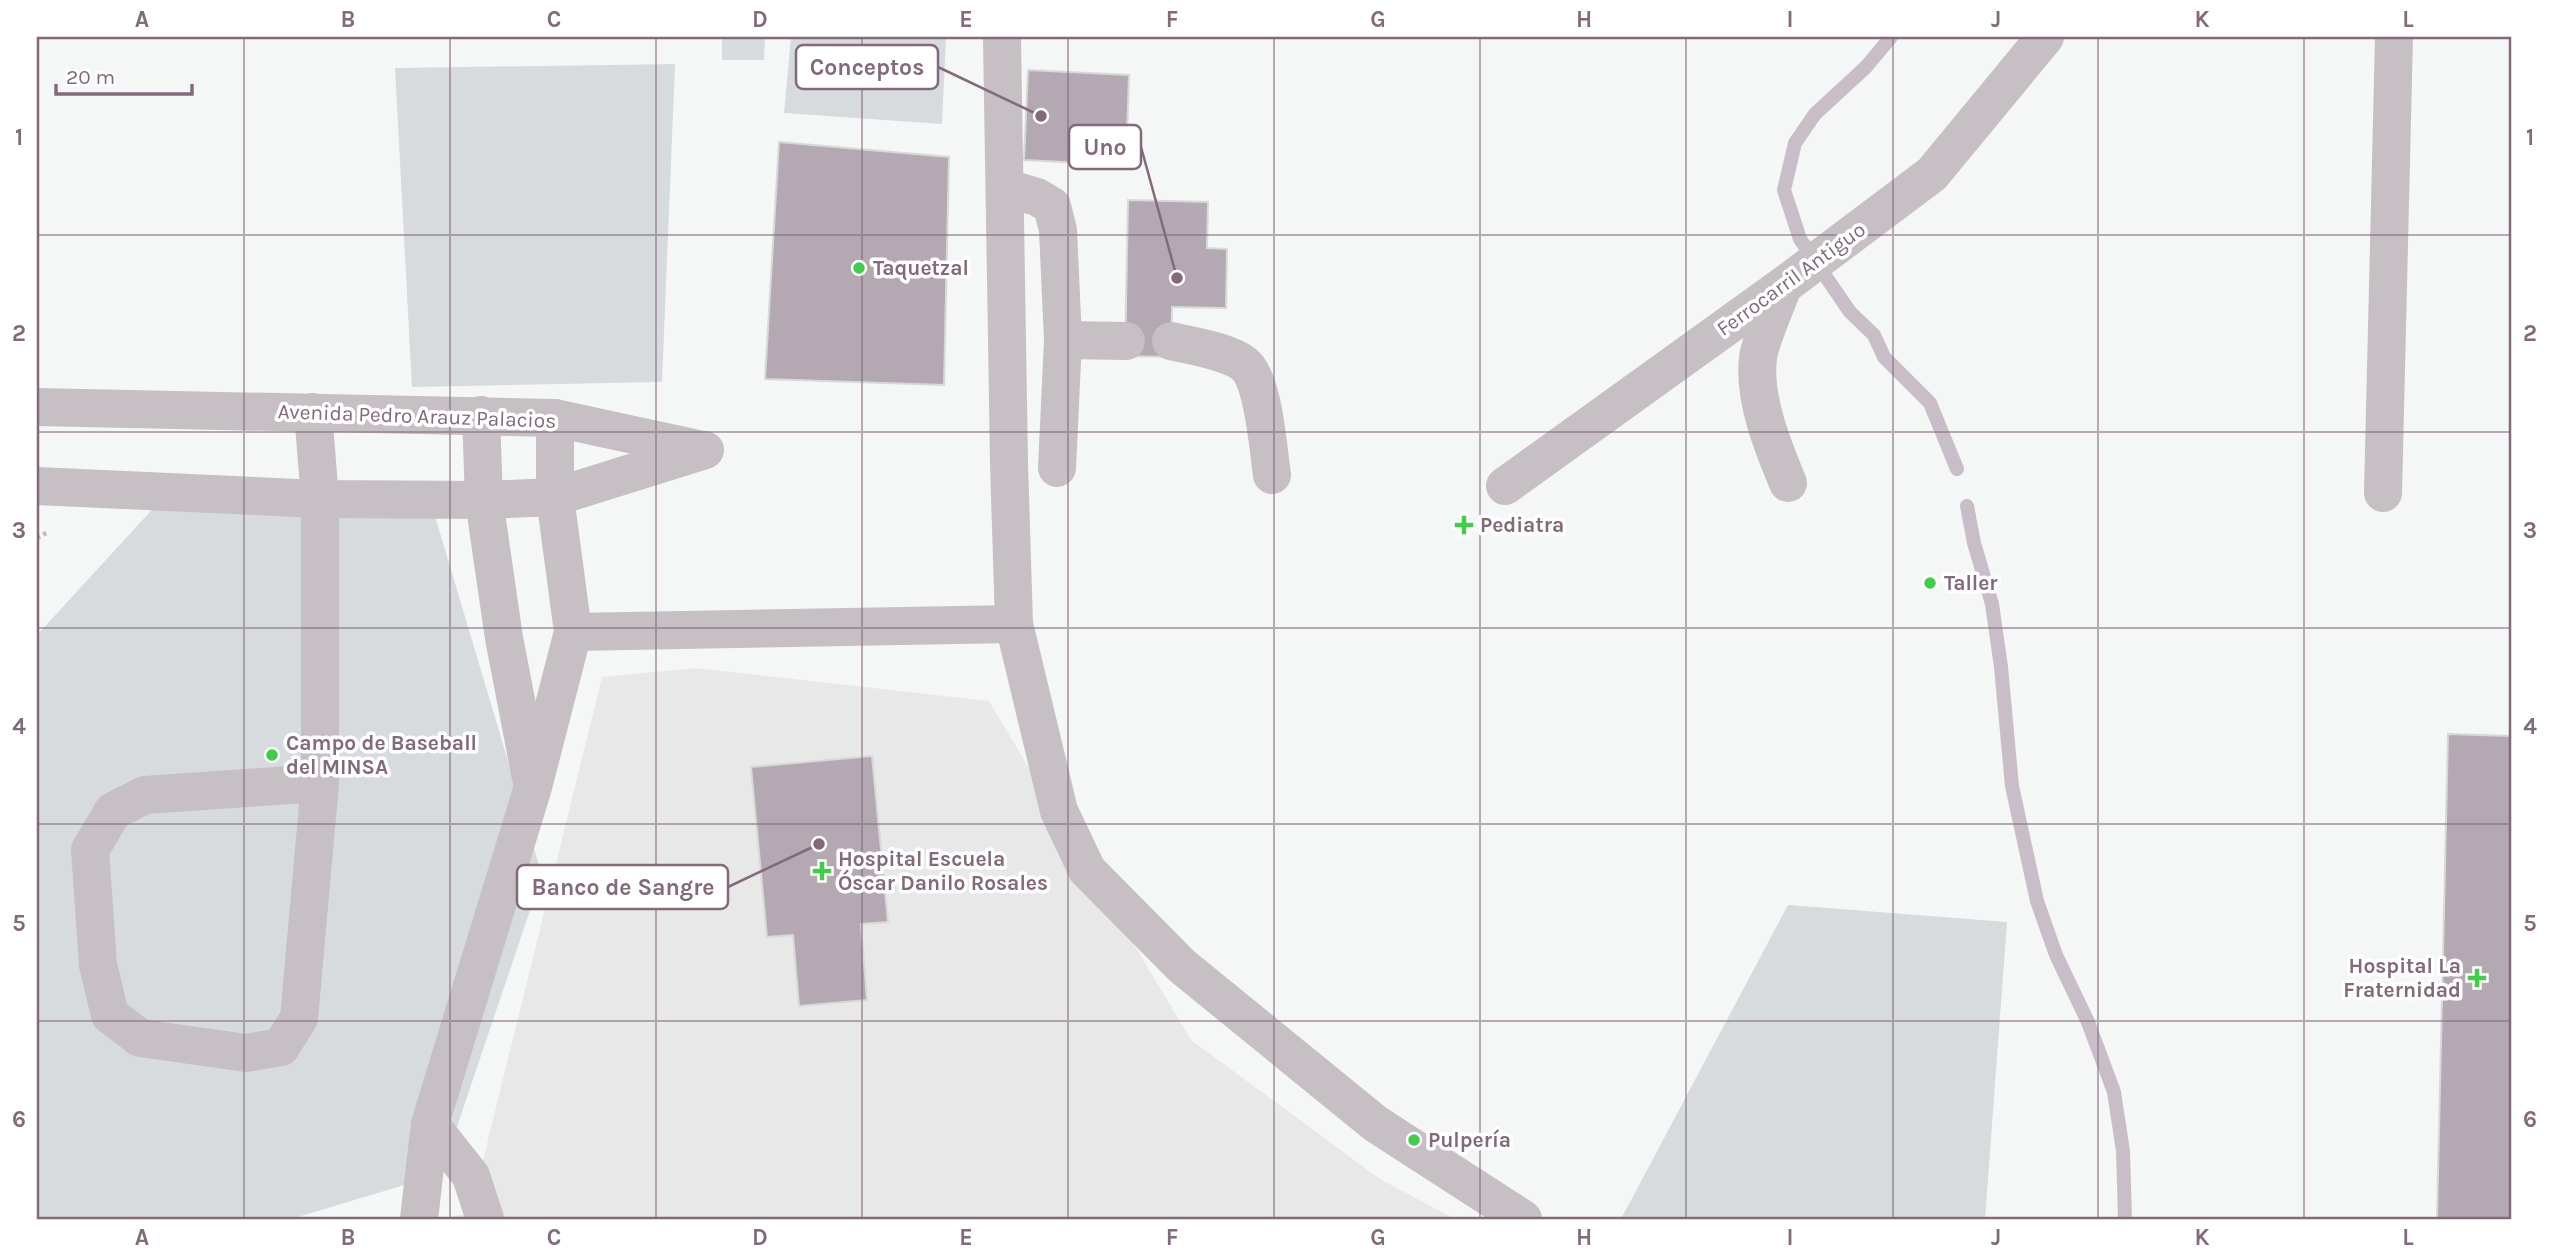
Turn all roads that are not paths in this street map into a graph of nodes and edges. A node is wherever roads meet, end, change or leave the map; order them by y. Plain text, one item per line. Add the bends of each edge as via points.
1 (1002, 37) edge
2 (2045, 37) edge
3 (2394, 37) edge
4 (1006, 188) junction
5 (1783, 286) junction
6 (1063, 340) junction
7 (1126, 341) dead end
8 (1171, 341) dead end
9 (37, 407) edge
10 (313, 412) junction
11 (481, 415) junction
12 (555, 418) junction
13 (1057, 468) dead end
14 (1272, 475) dead end
15 (1788, 484) dead end
16 (37, 485) edge
17 (1505, 486) dead end
18 (2383, 493) dead end
19 (555, 497) junction
20 (320, 499) junction
21 (484, 500) junction
22 (1014, 624) junction
23 (573, 632) junction
24 (320, 783) junction
25 (533, 787) junction
26 (430, 1124) junction
27 (419, 1219) edge
28 (485, 1219) edge
29 (1523, 1219) edge

1 - 4 street
2 - 5 street, Ferrocarril Antiguo via 1933,174
3 - 18 street
4 - 6 street via 1052,206 1058,230
4 - 22 street
5 - 15 street via 1758,357 1760,402
5 - 17 street, Ferrocarril Antiguo
6 - 7 street
6 - 13 street
8 - 14 street via 1245,365 1259,389
9 - 10 street, Avenida Pedro Arauz Palacios
10 - 11 street, Avenida Pedro Arauz Palacios
10 - 20 street
11 - 12 street, Avenida Pedro Arauz Palacios
11 - 21 street
12 - 19 street
12 - 19 street, Avenida Pedro Arauz Palacios via 705,450
16 - 20 street, Avenida Pedro Arauz Palacios
19 - 21 street, Avenida Pedro Arauz Palacios
19 - 23 street
20 - 21 street, Avenida Pedro Arauz Palacios
20 - 24 street
21 - 25 street via 504,638
22 - 23 street
22 - 29 street via 1059,811 1087,870 1182,966 1376,1124
23 - 25 street
24 - 24 street via 299,1018 281,1047 246,1053 140,1038 110,1015 98,965 90,850 113,811 145,795
25 - 26 street
26 - 27 street
26 - 28 street via 471,1176

